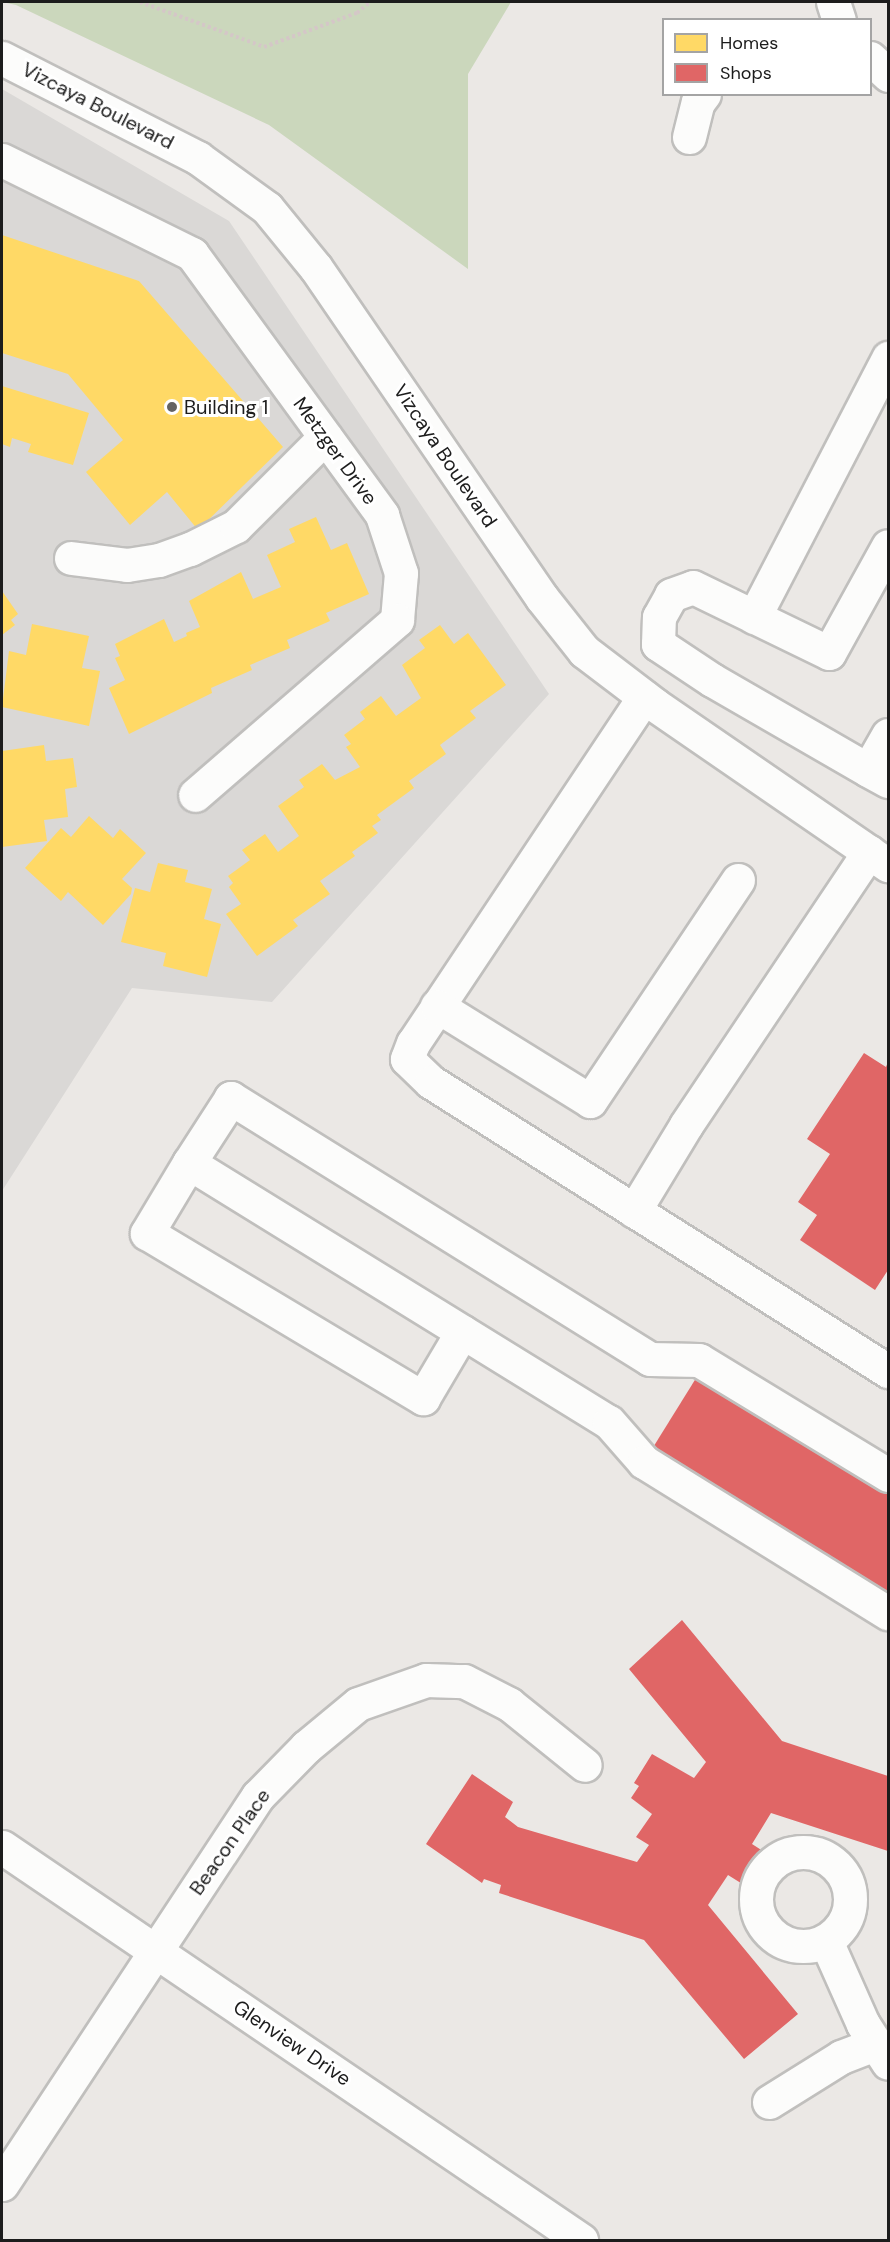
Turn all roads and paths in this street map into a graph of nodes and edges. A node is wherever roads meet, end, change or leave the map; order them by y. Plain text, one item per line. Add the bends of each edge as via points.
1 (140, 2) edge
2 (370, 2) edge
3 (2, 58) edge
4 (872, 60) edge
5 (888, 75) edge
6 (702, 96) edge
7 (689, 136) dead end
8 (2, 160) edge
9 (888, 358) edge
10 (325, 437) junction
11 (888, 546) edge
12 (71, 558) dead end
13 (754, 617) junction
14 (644, 697) junction
15 (888, 735) edge
16 (878, 775) edge
17 (195, 795) dead end
18 (879, 858) edge
19 (738, 880) dead end
20 (437, 1006) junction
21 (189, 1163) junction
22 (634, 1211) junction
23 (462, 1332) junction
24 (888, 1371) edge
25 (888, 1475) edge
26 (888, 1612) edge
27 (585, 1764) dead end
28 (2, 1847) edge
29 (826, 1941) dead end
30 (157, 1951) junction
31 (882, 2054) edge
32 (769, 2102) dead end
33 (2, 2184) edge
34 (580, 2241) edge

1 - 2 path via 264,47 357,13
3 - 14 street, Vizcaya Boulevard via 198,158 267,208 316,267 542,598 584,651
4 - 5 street
6 - 7 street
8 - 10 street, Metzger Drive via 192,254
9 - 13 street
10 - 12 street via 236,526 190,549 159,560 127,565
10 - 17 street, Metzger Drive via 382,515 401,573 397,621
11 - 13 street via 829,653
13 - 16 street via 693,587 682,590 671,595 659,617 658,644 712,680
14 - 18 street, Vizcaya Boulevard
14 - 20 street
15 - 16 street
18 - 22 street via 686,1125
19 - 20 street via 590,1101
20 - 22 street via 413,1043 407,1059 410,1065
21 - 23 street
21 - 23 street via 147,1233 423,1398
21 - 25 street via 231,1098 650,1359 699,1360
22 - 24 street
23 - 26 street via 609,1422 644,1461
27 - 30 street, Beacon Place via 509,1704 464,1681 426,1680 358,1704 306,1747 258,1796
28 - 30 street, Glenview Drive
29 - 31 street
30 - 33 street, Beacon Place
30 - 34 street, Glenview Drive
31 - 32 street via 841,2057

